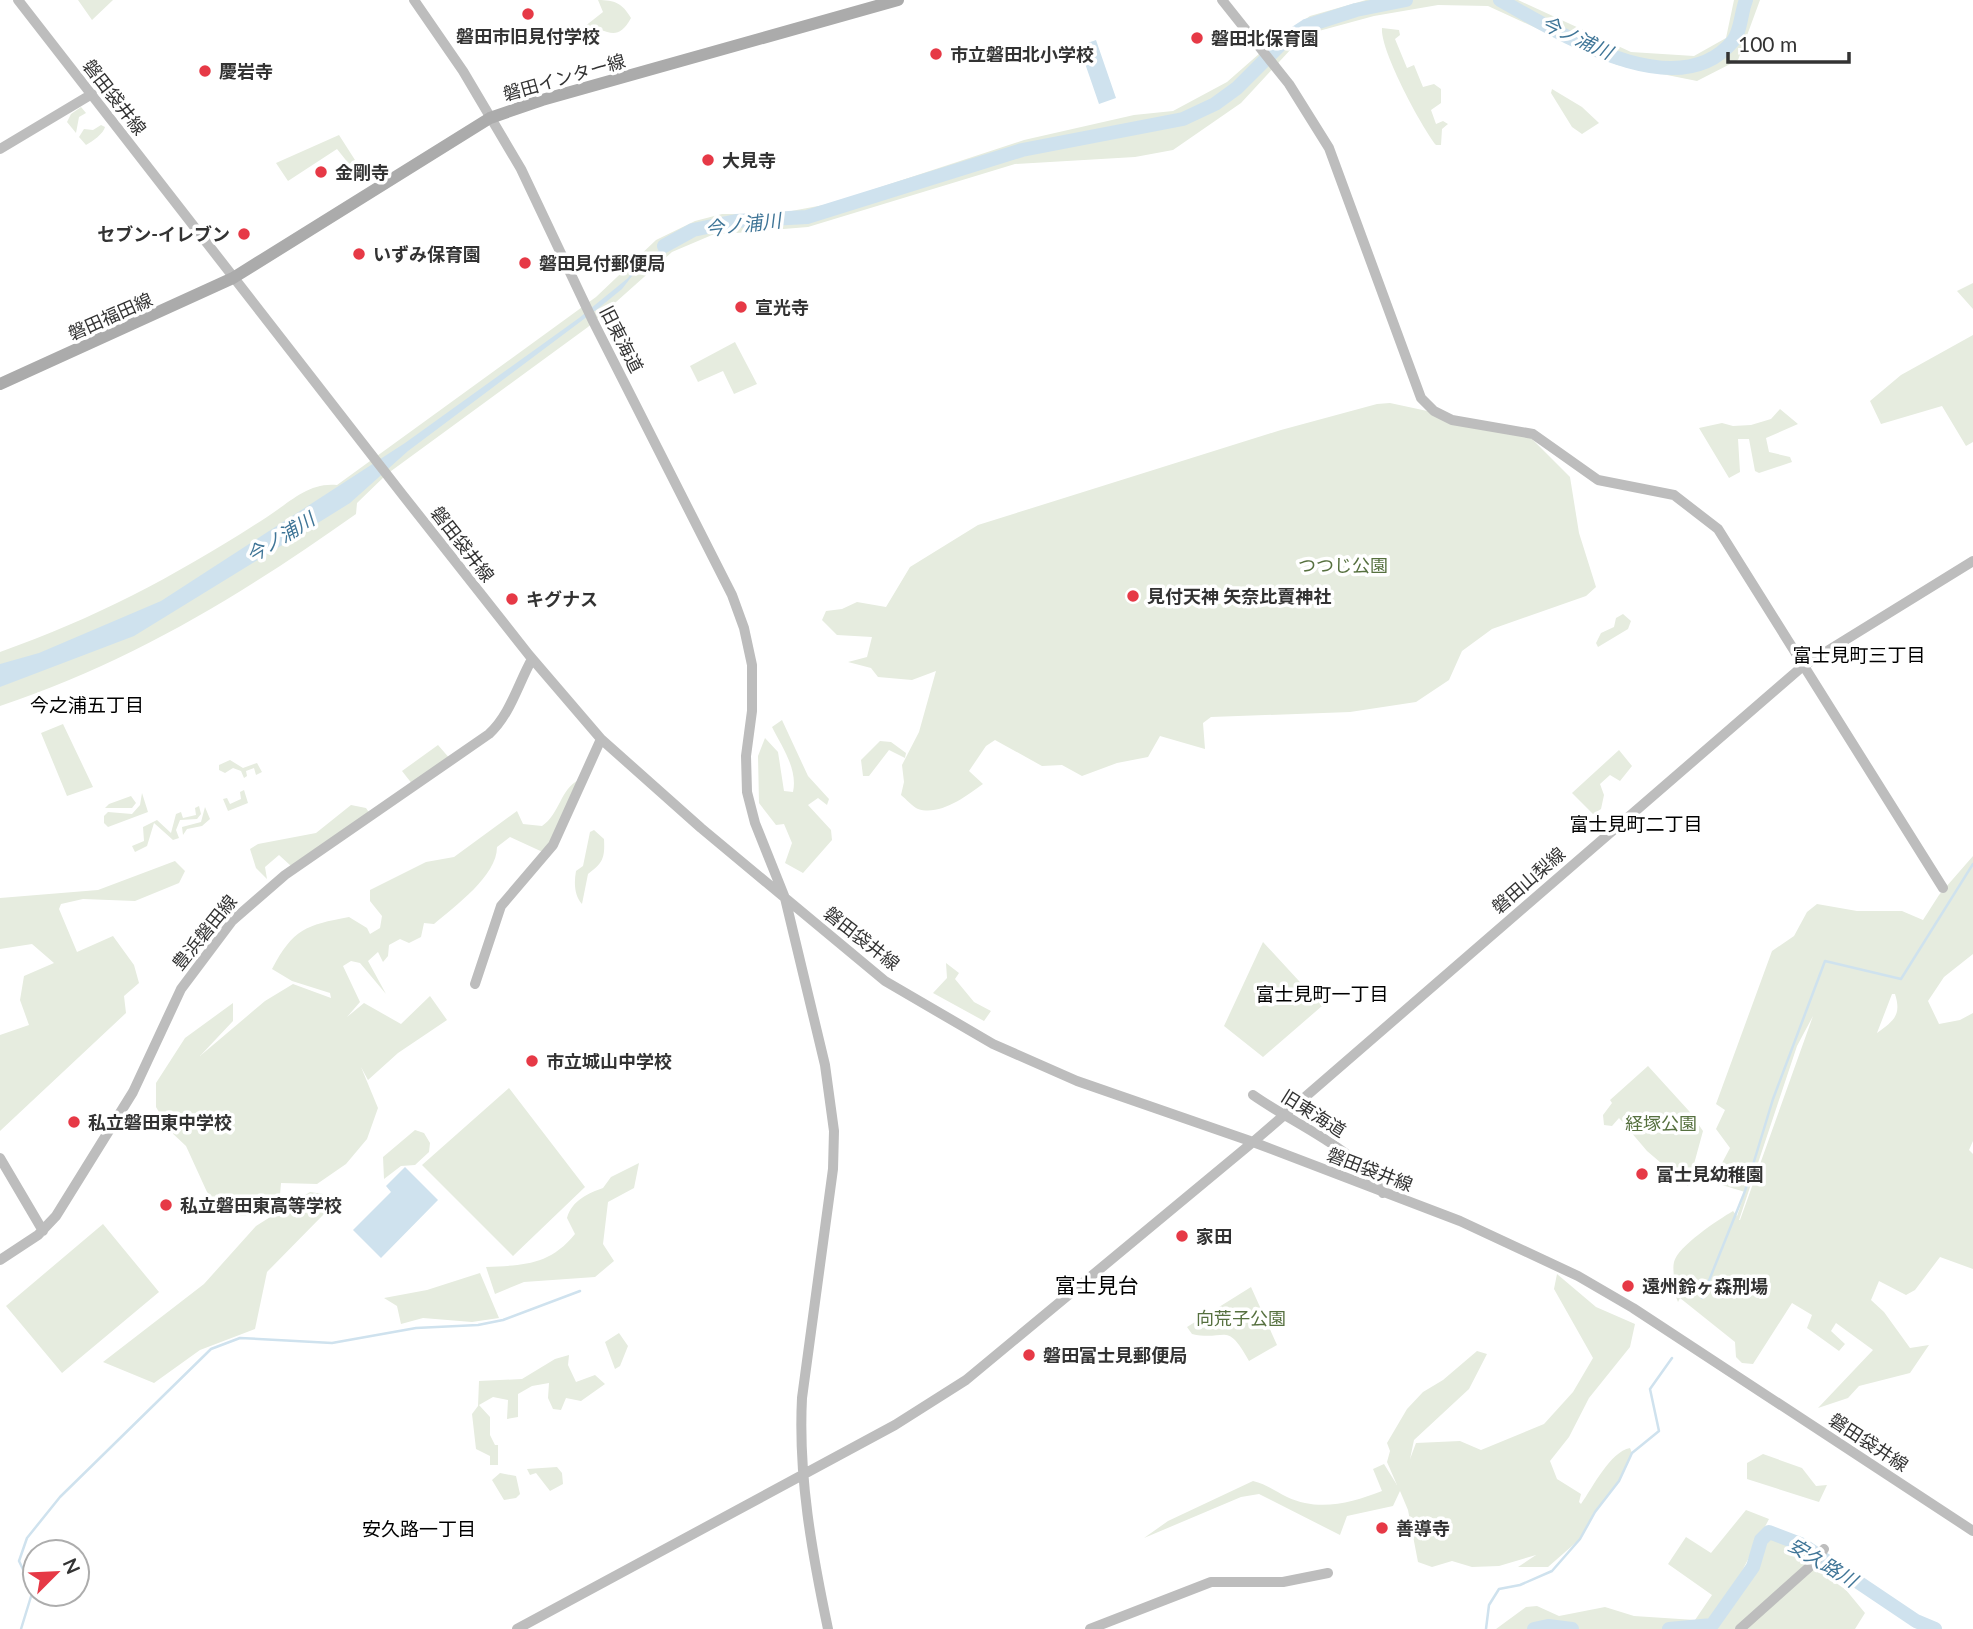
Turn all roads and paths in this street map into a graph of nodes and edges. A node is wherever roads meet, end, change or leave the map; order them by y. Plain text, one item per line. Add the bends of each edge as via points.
1 (18, 0) edge
2 (414, 0) edge
3 (1222, 0) edge
4 (889, 1) edge
5 (92, 94) junction
6 (490, 118) junction
7 (0, 149) edge
8 (233, 278) junction
9 (0, 384) edge
10 (1973, 561) edge
11 (532, 659) junction
12 (1803, 666) junction
13 (601, 739) junction
14 (1943, 888) dead end
15 (785, 898) junction
16 (475, 985) dead end
17 (1253, 1095) dead end
18 (1282, 1115) junction
19 (1253, 1142) junction
20 (0, 1158) edge
21 (1383, 1193) junction
22 (43, 1231) junction
23 (0, 1260) edge
24 (804, 1475) junction
25 (1973, 1531) edge
26 (1824, 1549) dead end
27 (1328, 1573) dead end
28 (517, 1629) edge
29 (828, 1629) edge
30 (1090, 1629) edge
31 (1740, 1629) edge

1 - 5 street, 磐田袋井線
2 - 6 street, 旧東海道
3 - 12 street via 1306,108 1329,148 1421,398 1452,420 1533,434 1598,480 1658,490 1685,502 1718,529
4 - 6 main road, 磐田インター線
5 - 7 street
5 - 8 street, 磐田袋井線
6 - 8 main road, 磐田インター線
6 - 15 street, 旧東海道 via 521,169 732,595 748,644 752,711 747,792
8 - 9 main road, 磐田福田線
8 - 11 street, 磐田袋井線
10 - 12 street, 磐田山梨線
11 - 13 street, 磐田袋井線
11 - 22 street, 豊浜磐田線 via 506,714 489,734 296,867 232,921 181,989 120,1116
12 - 14 street
12 - 18 street, 磐田山梨線
13 - 15 street, 磐田袋井線
13 - 16 street via 554,845 501,906
15 - 19 street, 磐田袋井線 via 885,981 993,1044 1077,1081
15 - 24 street, 旧東海道 via 825,1065 834,1131 833,1170 802,1398
17 - 18 street, 旧東海道
18 - 19 street, 磐田山梨線
18 - 21 street, 旧東海道 via 1348,1154 1369,1171
19 - 21 street, 磐田袋井線
19 - 24 street, 磐田山梨線 via 966,1380
20 - 22 street
21 - 25 street, 磐田袋井線 via 1514,1244 1622,1301
22 - 23 street, 豊浜磐田線
24 - 28 street, 磐田山梨線
24 - 29 street, 旧東海道 via 812,1559
26 - 31 street
27 - 30 street via 1283,1582 1211,1582

